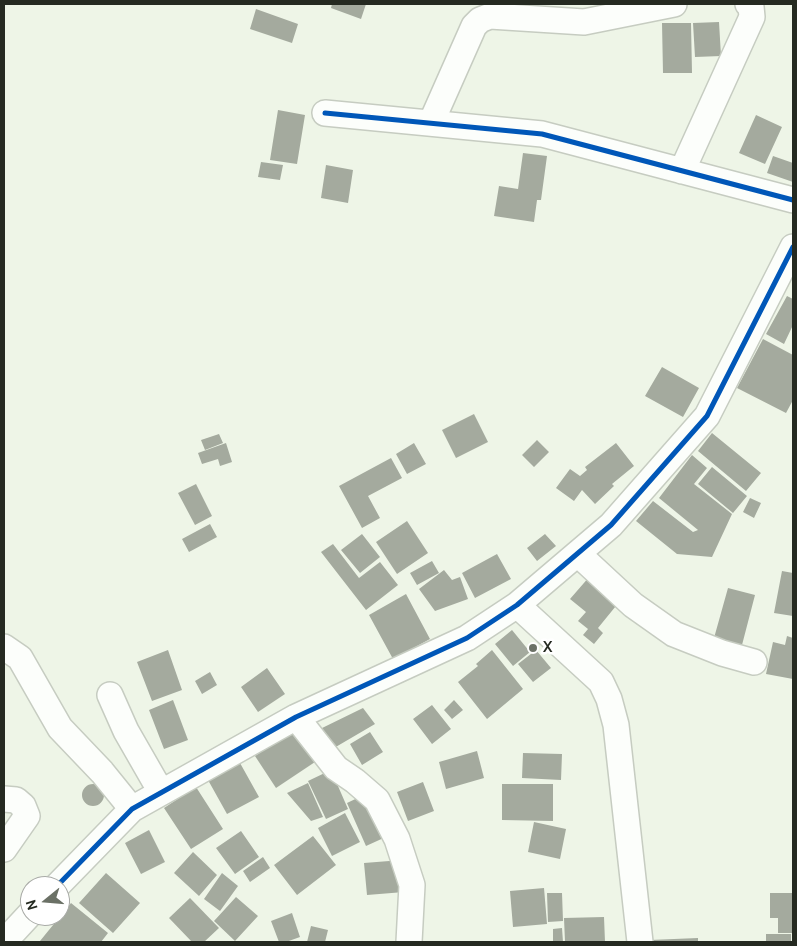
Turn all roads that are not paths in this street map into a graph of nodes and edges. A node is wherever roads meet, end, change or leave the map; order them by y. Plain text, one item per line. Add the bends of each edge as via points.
1 (674, 4) edge
2 (748, 4) edge
3 (325, 113) dead end
4 (430, 123) junction
5 (682, 171) junction
6 (793, 200) edge
7 (793, 247) edge
8 (784, 287) edge
9 (578, 554) junction
10 (518, 605) junction
11 (4, 646) edge
12 (754, 662) dead end
13 (110, 695) dead end
14 (296, 717) junction
15 (162, 792) junction
16 (4, 799) edge
17 (132, 809) junction
18 (4, 849) edge
19 (67, 876) edge
20 (408, 942) edge
21 (640, 942) edge

1 - 4 street via 584,22 490,16 480,20 474,26
2 - 5 street via 752,17
3 - 4 street
4 - 5 street via 542,134
5 - 6 street
7 - 8 street
8 - 9 street via 707,416 611,525
9 - 10 street
9 - 12 street via 633,604 674,634
10 - 14 street via 467,638
10 - 21 street via 601,682 609,699 616,725
11 - 17 street via 20,658 60,728
13 - 15 street via 126,731
14 - 15 street
14 - 20 street via 336,768 377,800 397,839 412,886
15 - 17 street
16 - 18 street via 16,800 23,806 26,816
17 - 19 street

